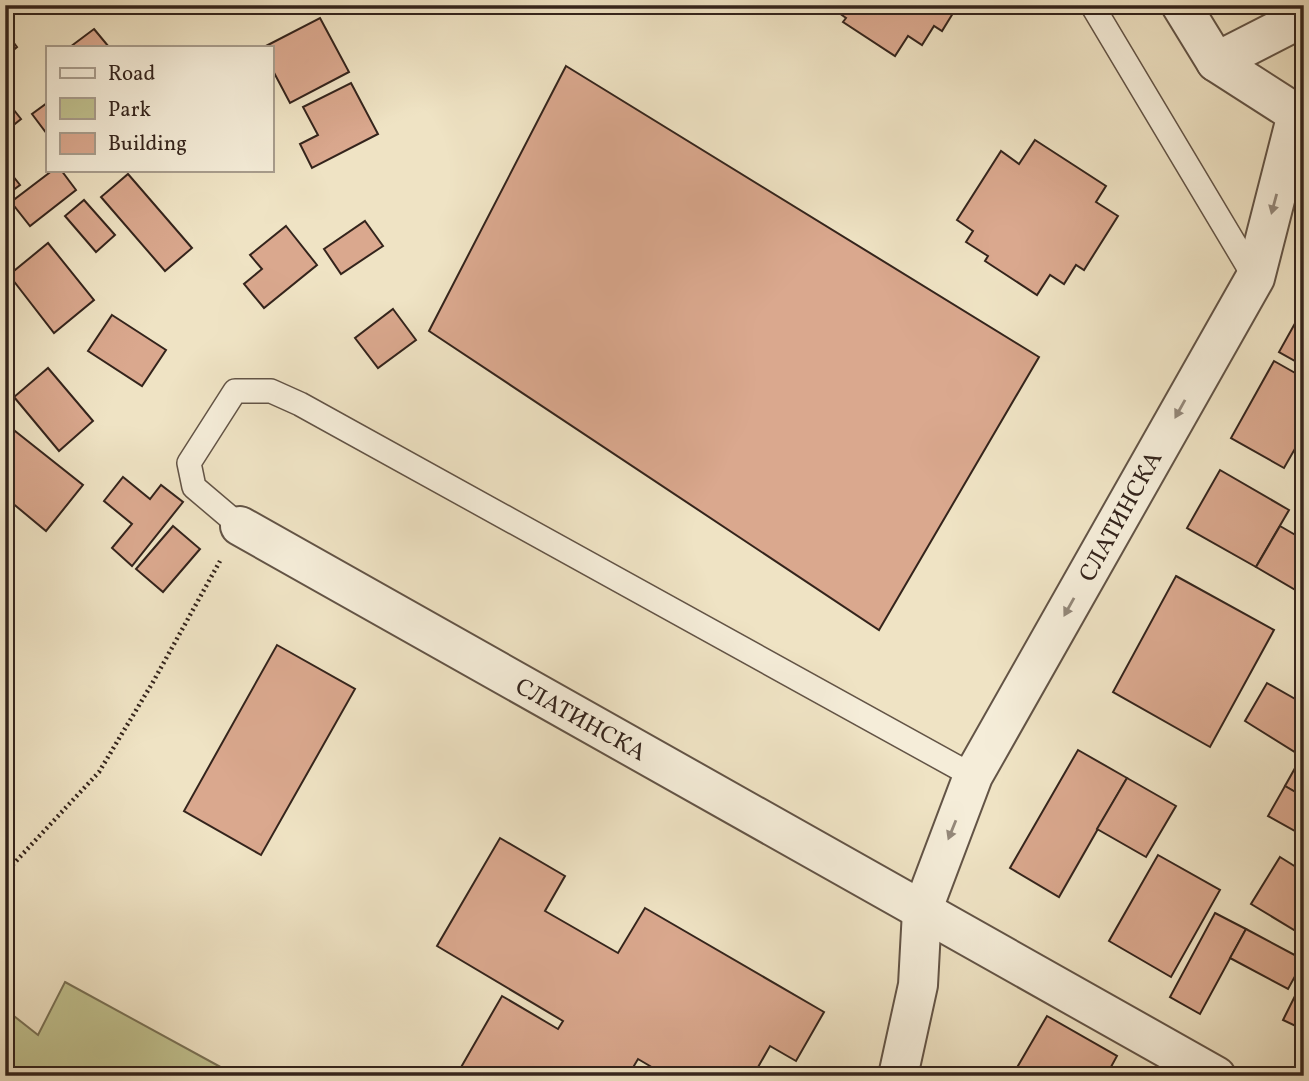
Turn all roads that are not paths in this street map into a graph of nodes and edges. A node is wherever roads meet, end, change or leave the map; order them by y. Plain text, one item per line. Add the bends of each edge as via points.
1 (1091, 5) edge
2 (1181, 5) edge
3 (1304, 17) edge
4 (1216, 62) junction
5 (1301, 115) edge
6 (1255, 278) junction
7 (240, 526) joint
8 (973, 776) junction
9 (922, 911) junction
10 (898, 1076) edge
11 (1216, 1076) edge

1 - 6 lane
2 - 4 street
3 - 4 street
4 - 5 street
5 -> 6 street, СЛАТИНСКА
6 -> 8 street, СЛАТИНСКА
7 - 8 lane via 194,487 189,463 235,391 271,391
7 - 9 street, СЛАТИНСКА
8 -> 9 street, СЛАТИНСКА
9 - 10 street via 918,985
9 - 11 street, СЛАТИНСКА

